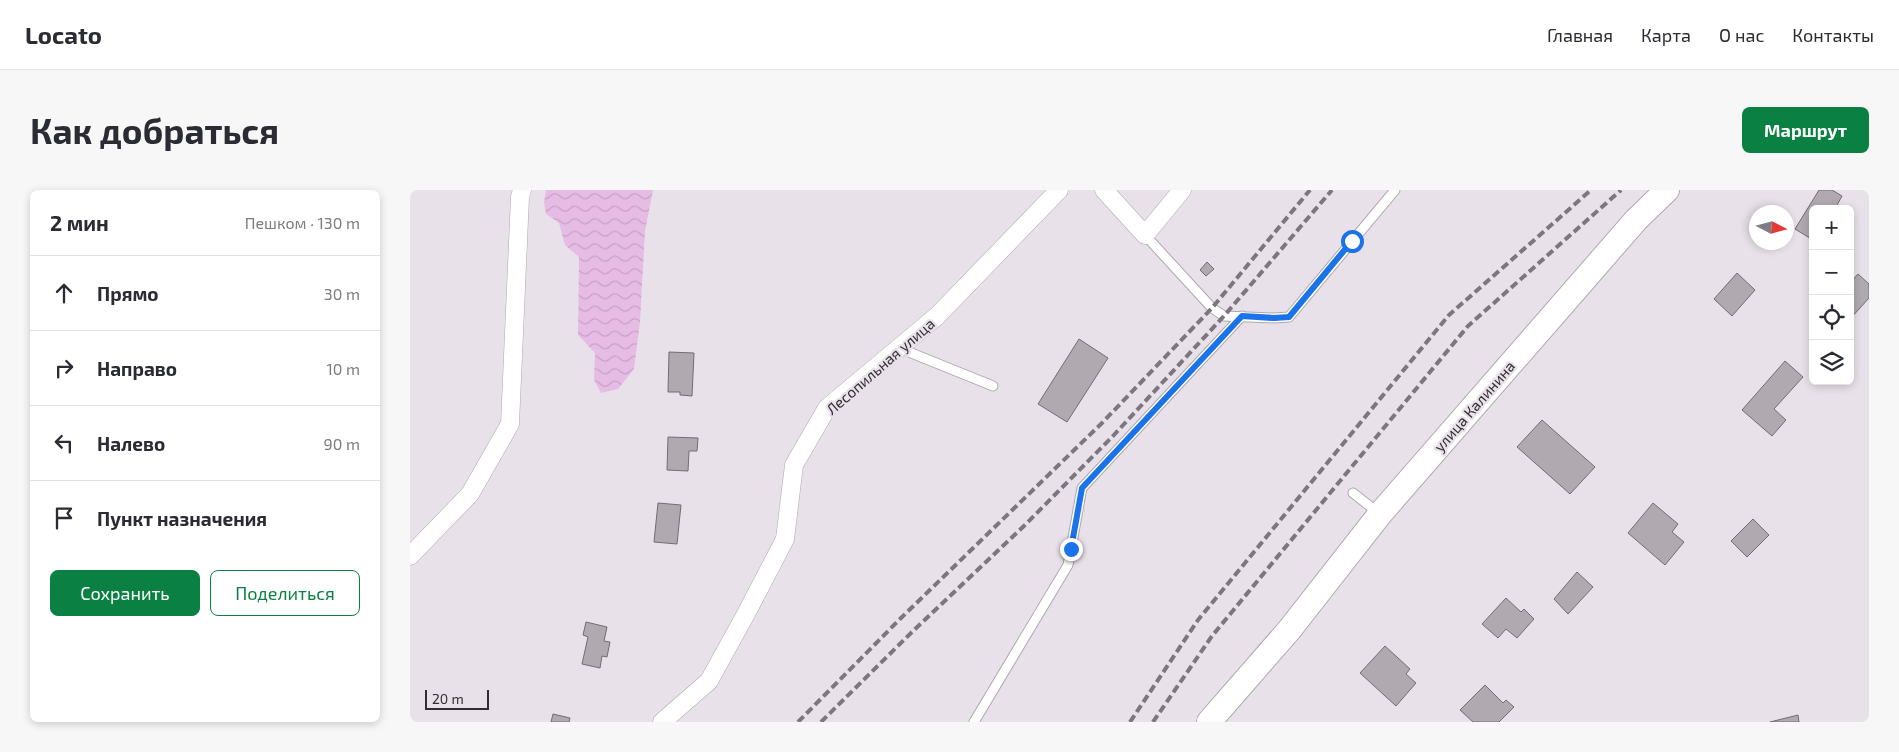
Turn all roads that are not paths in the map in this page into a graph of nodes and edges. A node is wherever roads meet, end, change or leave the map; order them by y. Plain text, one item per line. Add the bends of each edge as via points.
1 (522, 190) edge
2 (1059, 190) edge
3 (1104, 190) edge
4 (1182, 190) edge
5 (1395, 190) edge
6 (1667, 190) edge
7 (1145, 234) junction
8 (1242, 316) junction
9 (899, 348) junction
10 (993, 386) dead end
11 (1353, 493) dead end
12 (1380, 514) junction
13 (410, 556) edge
14 (662, 722) edge
15 (974, 722) edge
16 (1209, 722) edge

1 - 13 street via 510,424 470,494
2 - 9 street, Лесопильная улица via 938,316
3 - 7 street
4 - 7 street
5 - 8 lane via 1289,317
6 - 12 street, улица Калинина via 1636,220
7 - 8 lane via 1212,308 1224,316
8 - 15 lane via 1082,488 1068,565
9 - 10 lane
9 - 14 street, Лесопильная улица via 827,408 794,465 786,539 709,681
11 - 12 lane
12 - 16 street, улица Калинина via 1290,629

